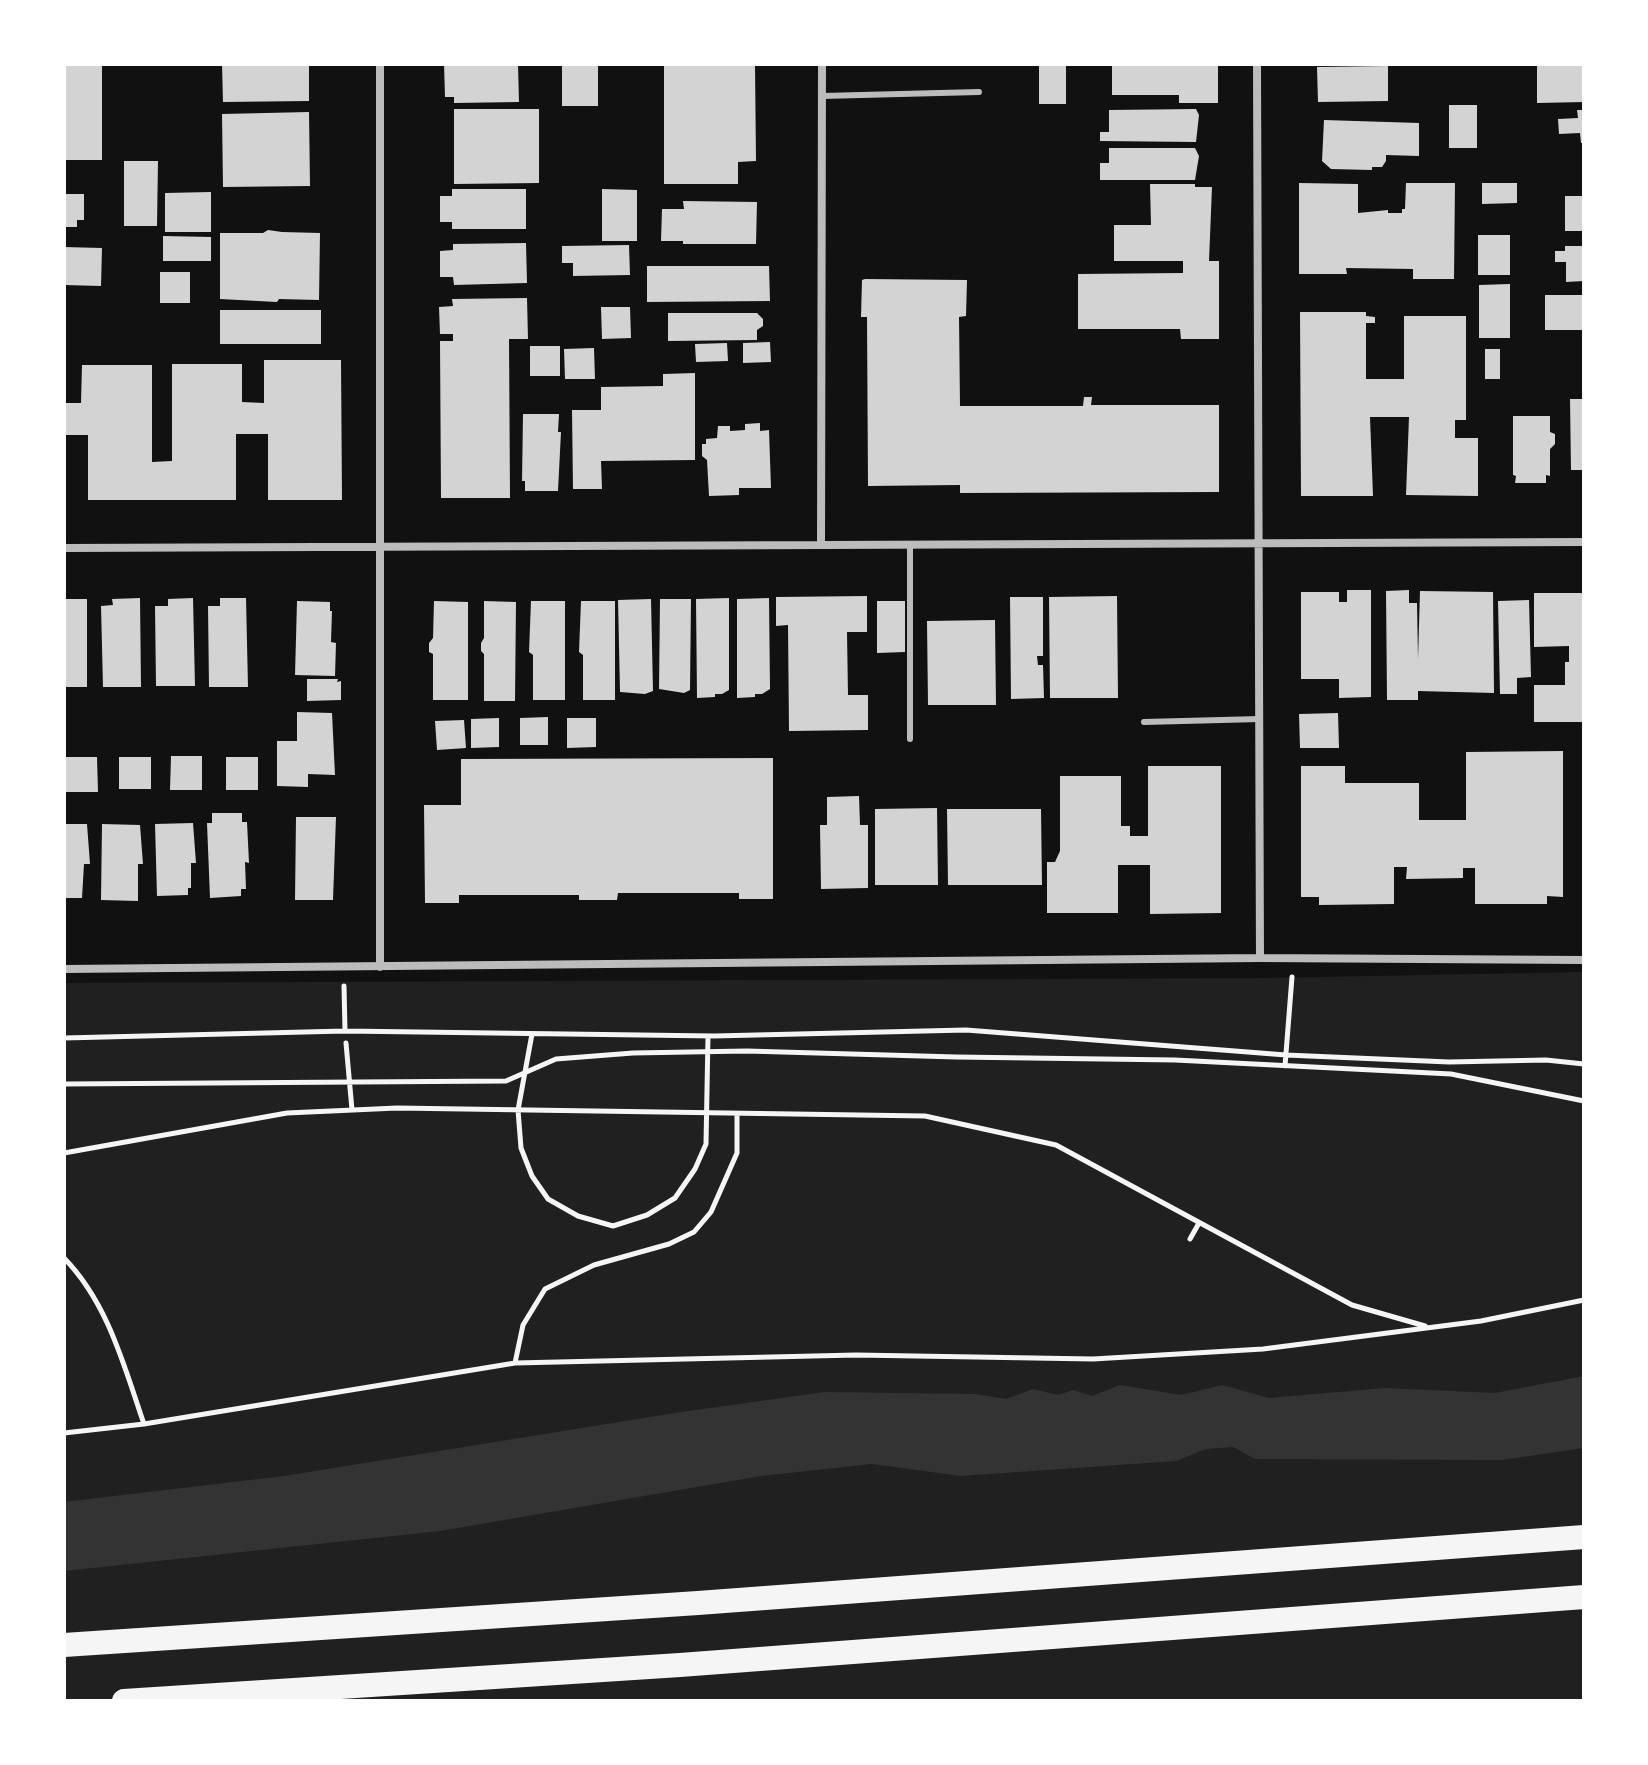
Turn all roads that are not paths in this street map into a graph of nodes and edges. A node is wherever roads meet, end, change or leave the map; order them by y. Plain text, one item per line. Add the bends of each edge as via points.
1 (380, 64) edge
2 (822, 64) edge
3 (1257, 64) edge
4 (979, 92) dead end
5 (822, 96) junction
6 (1584, 542) edge
7 (1259, 544) junction
8 (821, 545) junction
9 (910, 545) junction
10 (64, 548) edge
11 (381, 548) junction
12 (1260, 719) junction
13 (1144, 722) dead end
14 (910, 739) dead end
15 (1260, 958) junction
16 (1584, 960) edge
17 (380, 967) junction
18 (64, 969) edge
19 (1584, 1537) edge
20 (1584, 1597) edge
21 (64, 1645) edge
22 (124, 1701) edge

1 - 11 street
2 - 5 street
3 - 7 street
4 - 5 lane
5 - 8 street
6 - 7 street
7 - 9 street
7 - 12 street
8 - 9 street
8 - 11 street
9 - 14 lane
10 - 11 street
11 - 17 street
12 - 13 lane
12 - 15 street
15 - 16 street
15 - 17 street
17 - 18 street
19 - 21 highway
20 - 22 highway

